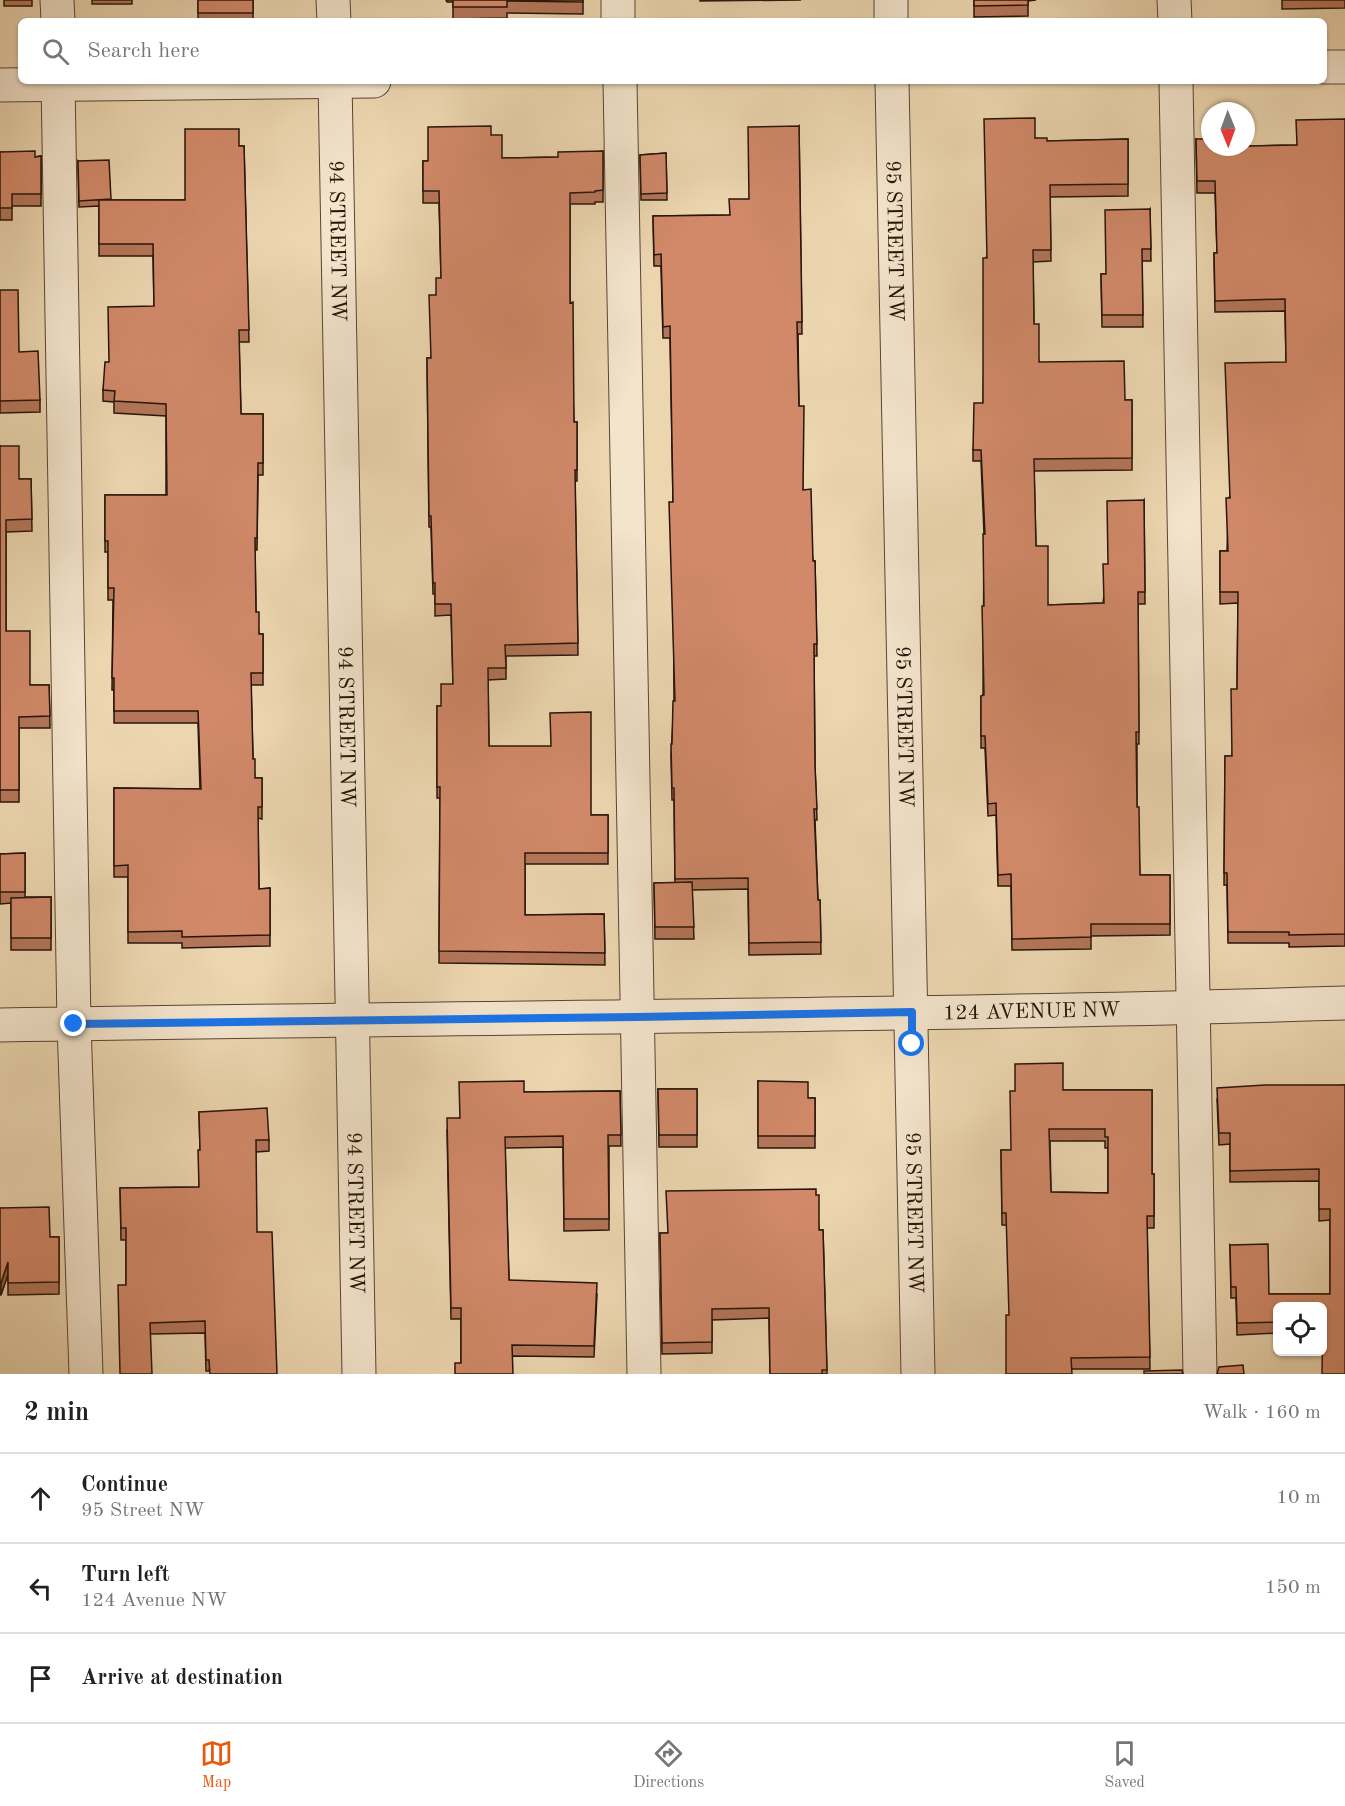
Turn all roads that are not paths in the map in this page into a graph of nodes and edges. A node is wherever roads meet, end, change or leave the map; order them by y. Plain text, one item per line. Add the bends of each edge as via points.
1 (57, 0) edge
2 (333, 0) edge
3 (618, 0) edge
4 (891, 0) edge
5 (1174, 0) edge
6 (58, 18) edge
7 (334, 18) edge
8 (618, 18) edge
9 (891, 18) edge
10 (1175, 18) edge
11 (1327, 67) edge
12 (1345, 67) edge
13 (29, 84) edge
14 (58, 84) edge
15 (335, 84) edge
16 (620, 84) edge
17 (892, 84) edge
18 (1176, 84) edge
19 (0, 85) edge
20 (1345, 1003) edge
21 (1194, 1008) junction
22 (912, 1012) junction
23 (637, 1017) junction
24 (352, 1020) junction
25 (74, 1024) junction
26 (0, 1025) edge
27 (86, 1374) edge
28 (359, 1374) edge
29 (644, 1374) edge
30 (918, 1374) edge
31 (1200, 1374) edge

1 - 6 street
2 - 7 street
3 - 8 street
4 - 9 street
5 - 10 street
11 - 12 street
13 - 19 street
14 - 25 street
15 - 24 street, 94 STREET NW
16 - 23 street
17 - 22 street, 95 STREET NW
18 - 21 street
20 - 21 street, 124 AVENUE NW
21 - 22 street, 124 AVENUE NW
21 - 31 street
22 - 23 street, 124 AVENUE NW
22 - 30 street, 95 STREET NW
23 - 24 street, 124 AVENUE NW
23 - 29 street
24 - 25 street, 124 AVENUE NW
24 - 28 street, 94 STREET NW
25 - 26 street, 124 AVENUE NW
25 - 27 street

